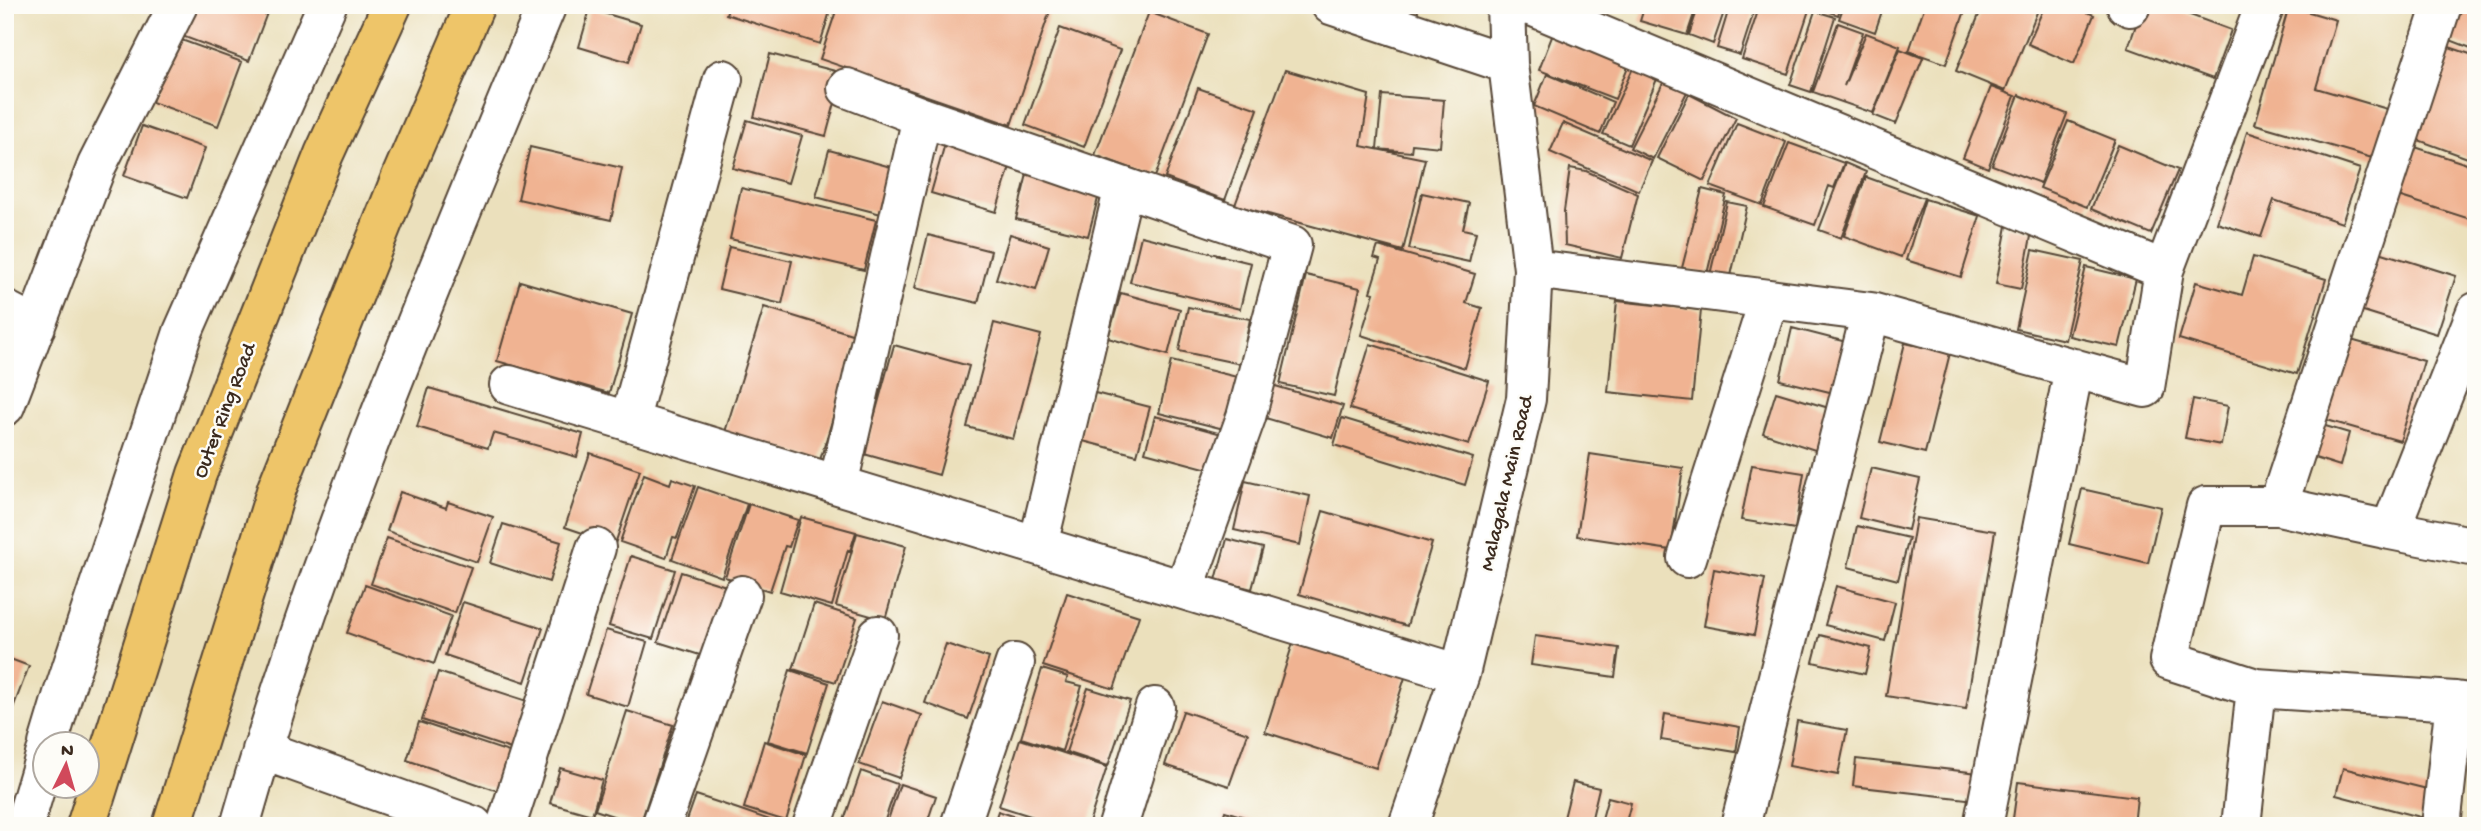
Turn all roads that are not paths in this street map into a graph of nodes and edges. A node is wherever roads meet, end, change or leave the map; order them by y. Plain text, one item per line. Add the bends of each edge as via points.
1 (178, 5) edge
2 (327, 5) edge
3 (392, 5) edge
4 (475, 5) edge
5 (547, 5) edge
6 (1331, 5) edge
7 (1506, 5) edge
8 (1529, 5) edge
9 (2126, 5) edge
10 (2131, 5) edge
11 (2266, 5) edge
12 (2442, 5) edge
13 (1508, 64) junction
14 (723, 79) dead end
15 (847, 88) dead end
16 (922, 117) junction
17 (1124, 187) junction
18 (1533, 269) junction
19 (2164, 270) junction
20 (1769, 299) junction
21 (1871, 312) junction
22 (2476, 312) edge
23 (20, 318) edge
24 (2074, 368) junction
25 (509, 385) dead end
26 (5, 405) edge
27 (629, 422) junction
28 (838, 485) junction
29 (2278, 506) junction
30 (2390, 530) junction
31 (1038, 545) junction
32 (2476, 547) edge
33 (596, 548) dead end
34 (1687, 558) dead end
35 (1184, 590) junction
36 (742, 595) dead end
37 (878, 635) dead end
38 (1015, 663) dead end
39 (1460, 674) junction
40 (2256, 688) junction
41 (2465, 702) edge
42 (1155, 707) dead end
43 (52, 730) edge
44 (262, 750) junction
45 (32, 799) edge
46 (24, 826) edge
47 (86, 826) edge
48 (172, 826) edge
49 (240, 826) edge
50 (474, 826) edge
51 (506, 826) edge
52 (661, 826) edge
53 (812, 826) edge
54 (960, 826) edge
55 (1118, 826) edge
56 (1408, 826) edge
57 (1740, 826) edge
58 (1983, 826) edge
59 (2241, 826) edge
60 (2441, 826) edge

1 - 23 street
2 - 43 street via 183,332
3 - 47 highway, Outer Ring Road via 324,154 197,474
4 - 48 highway via 277,488
5 - 44 street via 402,354 306,615
6 - 13 street
7 - 13 street, Malagala Main Road
8 - 19 street
9 - 10 street
11 - 19 street
12 - 29 street
13 - 18 street, Malagala Main Road
14 - 27 street
15 - 16 street
16 - 17 street
16 - 28 street
17 - 31 street
17 - 35 street via 1292,245 1247,417
18 - 20 street
18 - 39 street, Malagala Main Road via 1526,399
19 - 24 street via 2145,388
20 - 21 street
20 - 34 street
21 - 24 street
21 - 57 street
22 - 30 street
23 - 26 street
24 - 58 street
25 - 27 street
27 - 28 street
28 - 31 street
29 - 30 street
29 - 40 street via 2206,506 2169,660
30 - 32 street
31 - 35 street
33 - 51 street
35 - 39 street
36 - 52 street
37 - 53 street
38 - 54 street
39 - 56 street, Malagala Main Road
40 - 41 street
40 - 59 street
41 - 60 street
42 - 55 street
44 - 49 street
44 - 50 street
45 - 46 street

